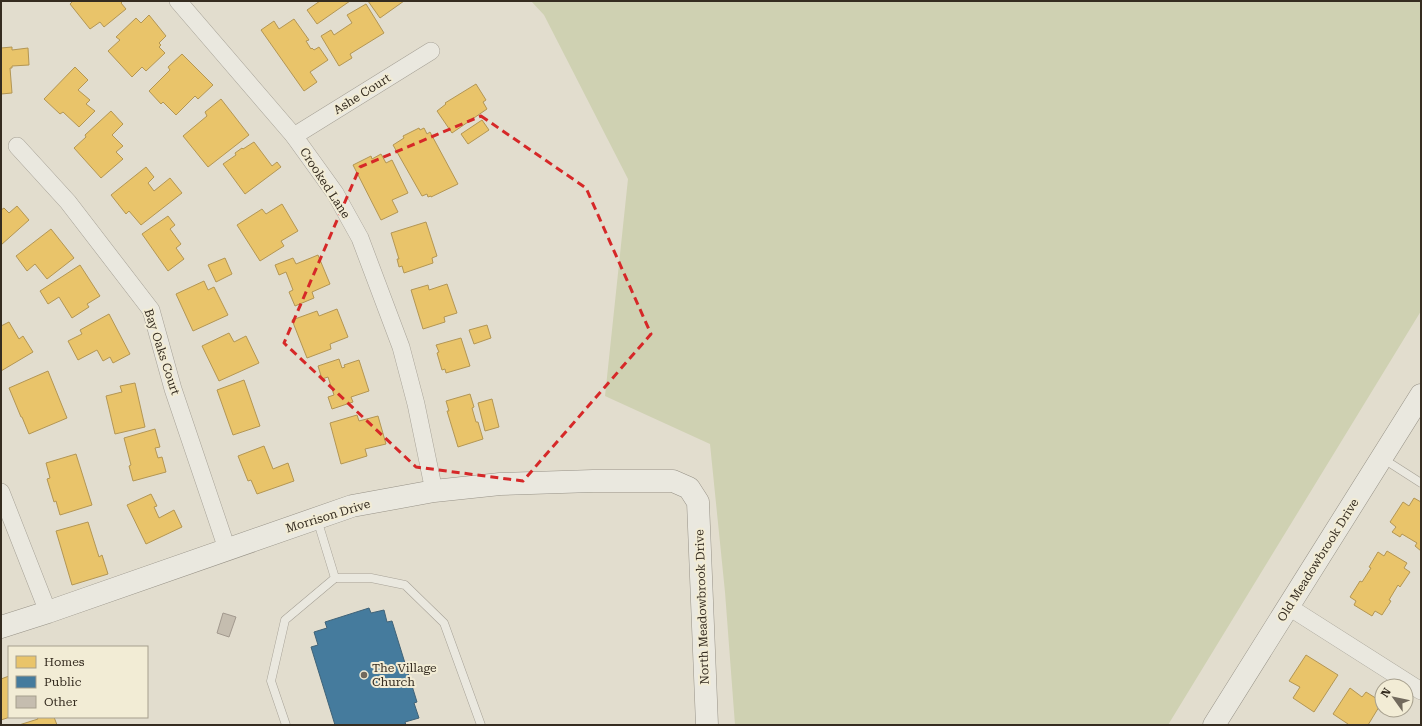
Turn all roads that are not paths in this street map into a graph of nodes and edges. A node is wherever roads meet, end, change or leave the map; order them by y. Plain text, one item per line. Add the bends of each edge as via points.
1 (178, 1) edge
2 (431, 51) dead end
3 (294, 136) junction
4 (16, 146) dead end
5 (1421, 395) edge
6 (1381, 458) junction
7 (1421, 483) edge
8 (434, 491) junction
9 (692, 491) joint
10 (1, 492) edge
11 (317, 518) junction
12 (227, 549) junction
13 (335, 578) junction
14 (1289, 607) junction
15 (48, 612) junction
16 (1, 626) edge
17 (1421, 691) edge
18 (286, 725) edge
19 (481, 725) edge
20 (707, 725) edge
21 (1214, 725) edge

1 - 3 street, Crooked Lane
2 - 3 street, Ashe Court
3 - 8 street, Crooked Lane via 334,193 360,238 401,347
4 - 12 street, Bay Oaks Court via 68,202 151,310 173,389
5 - 6 street, Old Meadowbrook Drive
6 - 7 lane
6 - 14 street, Old Meadowbrook Drive
8 - 9 street, Morrison Drive via 500,484 593,480 673,481
8 - 11 street, Morrison Drive via 352,506
9 - 20 street, North Meadowbrook Drive via 698,502
10 - 15 street
11 - 12 street, Morrison Drive
11 - 13 lane
12 - 15 street, Morrison Drive
13 - 18 lane via 285,620 271,682
13 - 19 lane via 371,578 405,585 444,622
14 - 17 street
14 - 21 street, Old Meadowbrook Drive
15 - 16 street, Morrison Drive

